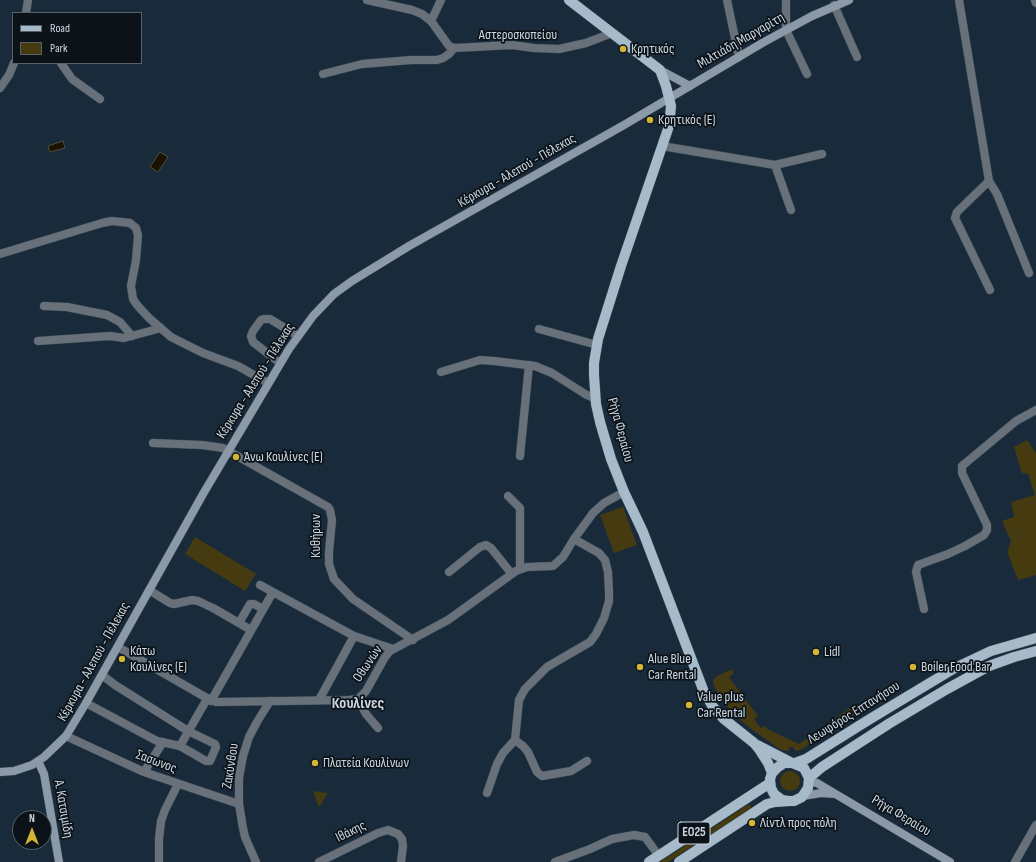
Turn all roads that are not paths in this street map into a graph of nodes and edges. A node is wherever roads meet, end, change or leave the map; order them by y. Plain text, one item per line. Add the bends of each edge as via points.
1 (28, 0) edge
2 (367, 0) edge
3 (441, 0) edge
4 (569, 0) edge
5 (727, 0) edge
6 (786, 0) edge
7 (849, 0) edge
8 (959, 0) edge
9 (1035, 0) edge
10 (1036, 3) edge
11 (834, 5) junction
12 (26, 12) edge
13 (431, 21) junction
14 (786, 30) junction
15 (612, 33) junction
16 (454, 48) junction
17 (739, 57) junction
18 (857, 57) dead end
19 (14, 64) edge
20 (62, 64) edge
21 (660, 70) junction
22 (323, 74) dead end
23 (807, 74) dead end
24 (690, 86) junction
25 (0, 88) edge
26 (670, 98) junction
27 (100, 99) dead end
28 (662, 146) junction
29 (822, 154) dead end
30 (775, 165) junction
31 (989, 181) junction
32 (791, 210) dead end
33 (0, 254) edge
34 (1029, 273) dead end
35 (990, 290) dead end
36 (44, 306) dead end
37 (161, 328) junction
38 (539, 329) dead end
39 (132, 336) junction
40 (298, 336) junction
41 (38, 341) dead end
42 (597, 345) junction
43 (280, 363) junction
44 (529, 365) junction
45 (441, 372) dead end
46 (268, 383) junction
47 (596, 399) junction
48 (1036, 410) edge
49 (153, 443) dead end
50 (229, 451) junction
51 (520, 456) dead end
52 (624, 492) junction
53 (508, 496) dead end
54 (574, 539) junction
55 (520, 569) junction
56 (449, 572) dead end
57 (511, 573) junction
58 (260, 585) dead end
59 (149, 590) junction
60 (273, 592) junction
61 (263, 609) junction
62 (924, 609) dead end
63 (239, 623) junction
64 (251, 630) junction
65 (354, 636) junction
66 (1036, 638) edge
67 (413, 640) junction
68 (118, 647) junction
69 (393, 649) junction
70 (1036, 650) edge
71 (102, 675) junction
72 (358, 699) junction
73 (209, 700) junction
74 (320, 700) junction
75 (270, 701) junction
76 (86, 703) junction
77 (378, 728) dead end
78 (188, 731) junction
79 (66, 736) junction
80 (515, 740) junction
81 (163, 742) junction
82 (754, 743) junction
83 (180, 746) junction
84 (587, 761) dead end
85 (38, 762) junction
86 (794, 763) junction
87 (0, 772) edge
88 (144, 772) junction
89 (771, 778) junction
90 (809, 779) junction
91 (178, 784) junction
92 (487, 793) dead end
93 (838, 795) junction
94 (803, 796) junction
95 (788, 801) junction
96 (239, 804) junction
97 (1036, 825) edge
98 (659, 856) junction
99 (59, 862) edge
100 (159, 862) edge
101 (256, 862) edge
102 (319, 862) edge
103 (401, 862) edge
104 (555, 862) edge
105 (650, 862) edge
106 (679, 862) edge
107 (950, 862) edge
108 (1015, 862) edge

1 - 12 street
2 - 13 street via 412,10
3 - 13 street
4 - 15 main road
5 - 17 street
6 - 14 street
7 - 11 main road, Μιλτιάδη Μαργαρίτη
8 - 31 street
9 - 10 street
11 - 14 main road, Μιλτιάδη Μαργαρίτη
11 - 18 street
13 - 16 street via 449,46
14 - 17 main road, Μιλτιάδη Μαργαρίτη
14 - 23 street
15 - 16 street, Αστεροσκοπείου via 586,43 559,49 512,45
15 - 21 main road
16 - 22 street via 449,54 437,60 362,64
17 - 24 main road, Μιλτιάδη Μαργαρίτη
19 - 25 street
20 - 27 street via 72,80
21 - 24 main road
21 - 26 main road, Ρήγα Φεραίου
24 - 26 main road, Κέρκυρα - Αλεπού - Πέλεκας
26 - 28 main road, Ρήγα Φεραίου via 671,114
26 - 40 main road, Κέρκυρα - Αλεπού - Πέλεκας via 352,281 324,304
28 - 30 street
28 - 42 main road, Ρήγα Φεραίου
29 - 30 street
30 - 32 street
31 - 34 street via 997,194
31 - 35 street via 957,212 955,218
33 - 37 street via 102,223 130,223 136,228 138,235 131,286 133,299
36 - 39 street via 67,307 108,315 120,322
37 - 39 street
37 - 46 street via 171,337 238,366
38 - 42 street
39 - 41 street
40 - 43 main road, Κέρκυρα - Αλεπού - Πέλεκας
40 - 43 street via 270,319 261,320 253,331 253,342
42 - 47 main road, Ρήγα Φεραίου via 594,363
43 - 46 main road, Κέρκυρα - Αλεπού - Πέλεκας
44 - 45 street via 480,360
44 - 47 street via 552,373
44 - 51 street
46 - 50 main road, Κέρκυρα - Αλεπού - Πέλεκας
47 - 52 main road, Ρήγα Φεραίου via 604,438
48 - 62 street via 1016,421 962,466 962,473 987,525 987,530 984,535 965,546 918,565 916,572
49 - 50 street, Κυθήρων via 202,445
50 - 59 main road, Κέρκυρα - Αλεπού - Πέλεκας
50 - 67 street, Κυθήρων via 328,507 332,520 329,564 334,579 353,599
52 - 54 street, Οθωνών via 604,503 593,513
52 - 82 main road, Ρήγα Φεραίου via 643,532 704,692 713,708
53 - 55 street via 520,508
54 - 55 street, Οθωνών via 563,557 553,566
54 - 80 street via 599,553 604,560 608,572 609,601 604,618 590,642 547,667 525,689 519,700
55 - 57 street, Οθωνών
56 - 57 street via 486,545
57 - 67 street, Οθωνών via 448,620
58 - 60 street
59 - 63 street via 174,604 198,601
59 - 68 main road, Κέρκυρα - Αλεπού - Πέλεκας
60 - 61 street
60 - 65 street
61 - 63 street via 250,604
61 - 64 street
63 - 64 street
64 - 73 street
65 - 69 street
65 - 74 street
66 - 86 main road, Λεωφόρος Επτανήσου / ΕΟ25 via 991,652 953,669 806,759
67 - 69 street, Οθωνών
68 - 71 main road, Κέρκυρα - Αλεπού - Πέλεκας
68 - 73 street, Οθωνών
69 - 72 street, Οθωνών
70 - 90 main road, Λεωφόρος Επτανήσου via 989,666 946,688 822,767
71 - 76 main road, Κέρκυρα - Αλεπού - Πέλεκας
71 - 78 street
72 - 74 street, Οθωνών
72 - 77 street
73 - 75 street, Οθωνών via 222,703
73 - 78 street
74 - 75 street, Οθωνών
75 - 96 street, Ζακύνθου via 246,746 239,778
76 - 79 main road, Κέρκυρα - Αλεπού - Πέλεκας
76 - 81 street
78 - 83 street
78 - 83 street via 215,744 210,761
79 - 85 main road, Κέρκυρα - Αλεπού - Πέλεκας
79 - 88 street, Σασωνος
80 - 84 street via 528,752 537,772 542,776 571,771
80 - 92 street via 497,764
81 - 83 street
81 - 88 street
82 - 86 main road, Ρήγα Φεραίου
82 - 89 main road, Ρήγα Φεραίου via 766,759
85 - 87 main road, Κέρκυρα - Αλεπού - Πέλεκας via 21,770
85 - 99 main road, Α. Κατσιμίδη via 44,774
86 - 89 main road, Λεωφόρος Επτανήσου / ΕΟ25 via 782,764 776,768
86 - 90 main road via 804,768
88 - 91 street, Σασωνος
89 - 95 main road via 774,794
89 - 98 main road, Λεωφόρος Επτανήσου / ΕΟ25
90 - 93 main road, Ρήγα Φεραίου
90 - 94 main road via 808,788
91 - 96 street, Σασωνος
91 - 100 street via 161,821
93 - 94 main road via 821,793
93 - 107 main road, Ρήγα Φεραίου
94 - 95 main road, ΕΟ25
95 - 106 main road, ΕΟ25 via 767,804
96 - 101 street, Ζακύνθου via 245,837
97 - 108 street
98 - 104 street via 645,838 634,835 612,839
98 - 105 main road, Λεωφόρος Επτανήσου / ΕΟ25
102 - 103 street, Ιθάκης via 382,831 390,830 400,836 403,842

